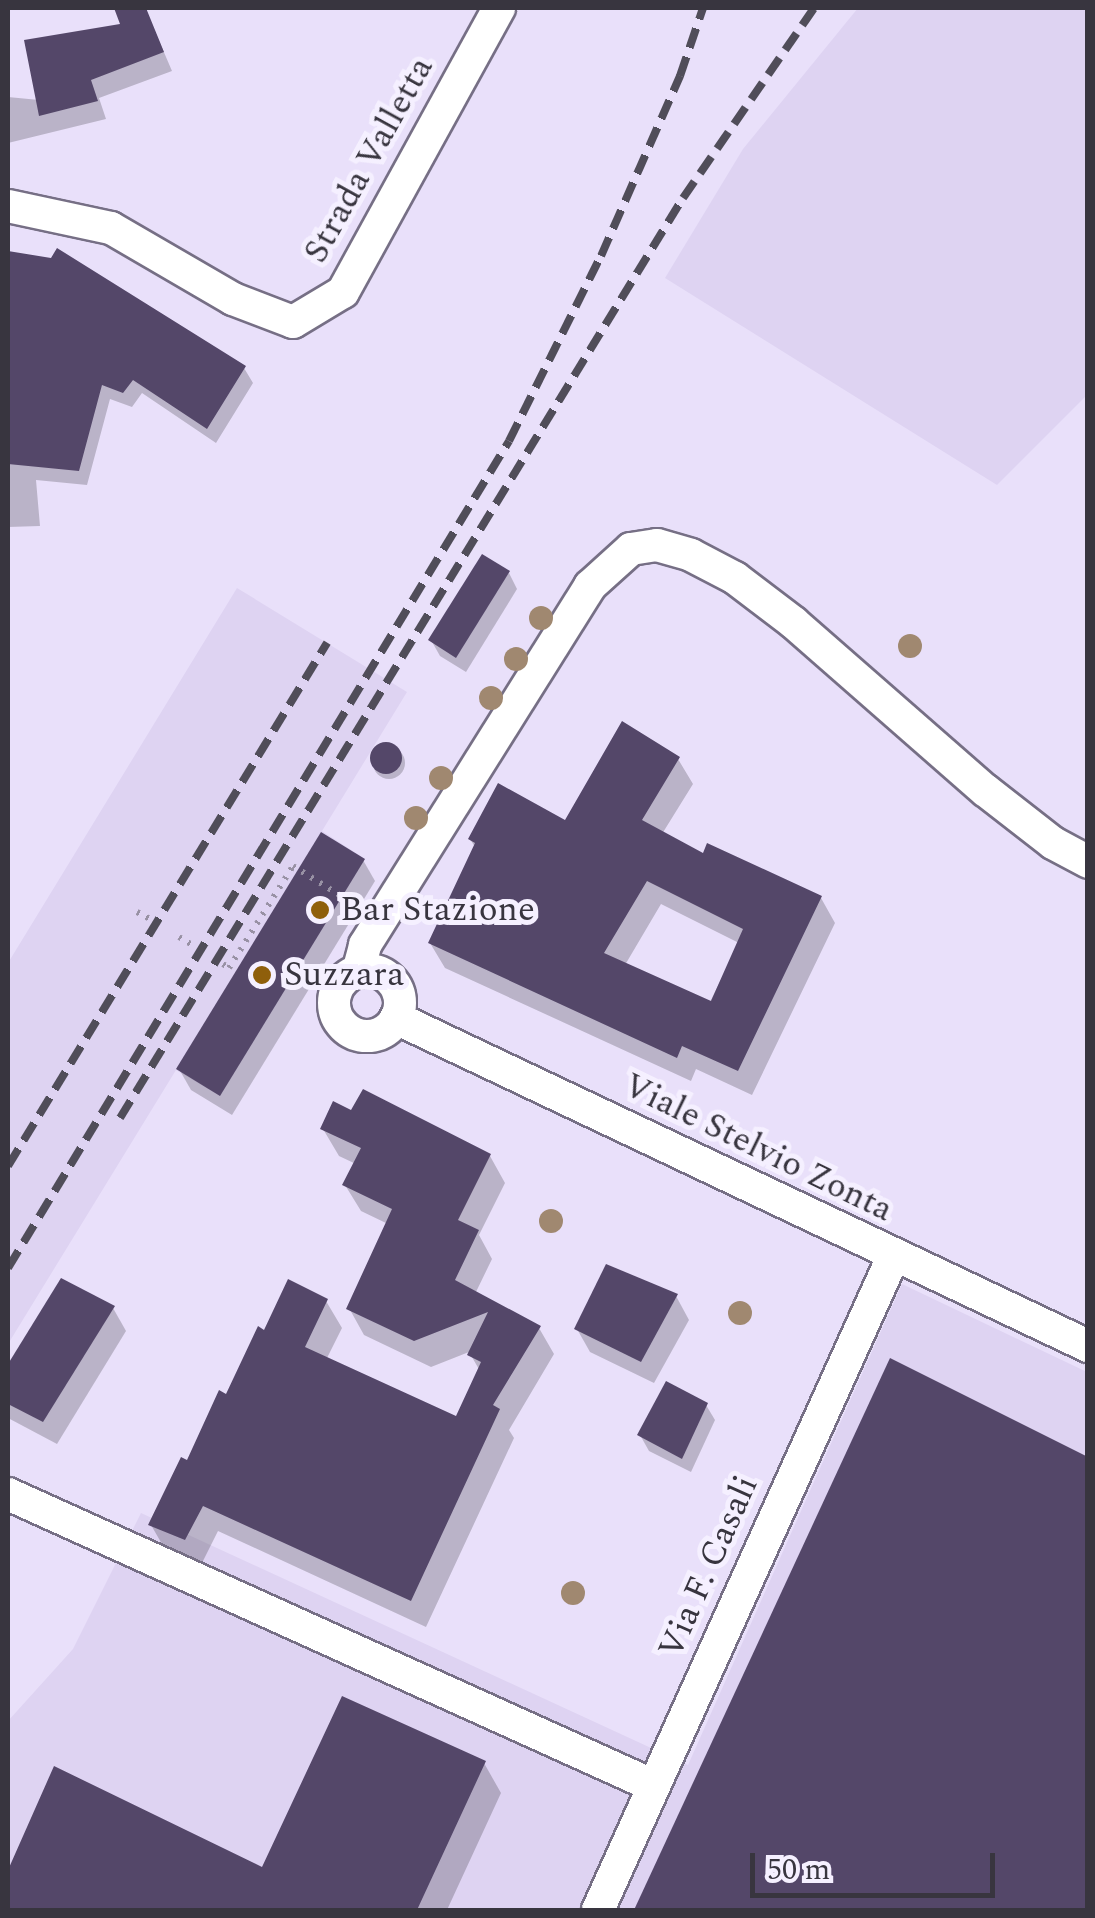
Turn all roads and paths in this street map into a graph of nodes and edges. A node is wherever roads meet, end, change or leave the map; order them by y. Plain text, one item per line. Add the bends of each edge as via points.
1 (500, 8) edge
2 (8, 206) edge
3 (1088, 862) edge
4 (137, 912) dead end
5 (150, 919) dead end
6 (381, 920) junction
7 (179, 937) dead end
8 (194, 946) dead end
9 (223, 964) dead end
10 (358, 972) junction
11 (295, 974) dead end
12 (304, 979) dead end
13 (396, 1018) junction
14 (893, 1257) junction
15 (1088, 1346) edge
16 (8, 1494) edge
17 (654, 1786) junction
18 (598, 1910) edge

1 - 2 street, Strada Valletta via 343,292 293,322 232,299 111,228
3 - 6 street via 985,790 735,578 657,545 631,549 590,586
4 - 5 path
6 - 9 path via 293,866 248,945 229,968
6 - 10 street
7 - 8 path
10 - 13 street via 389,978 400,997
10 - 13 street via 336,993 342,1023 370,1036
11 - 12 path
13 - 14 street, Viale Stelvio Zonta
14 - 15 street, Viale Stelvio Zonta
14 - 17 street, Via F. Casali
16 - 17 street
17 - 18 street, Via F. Casali

